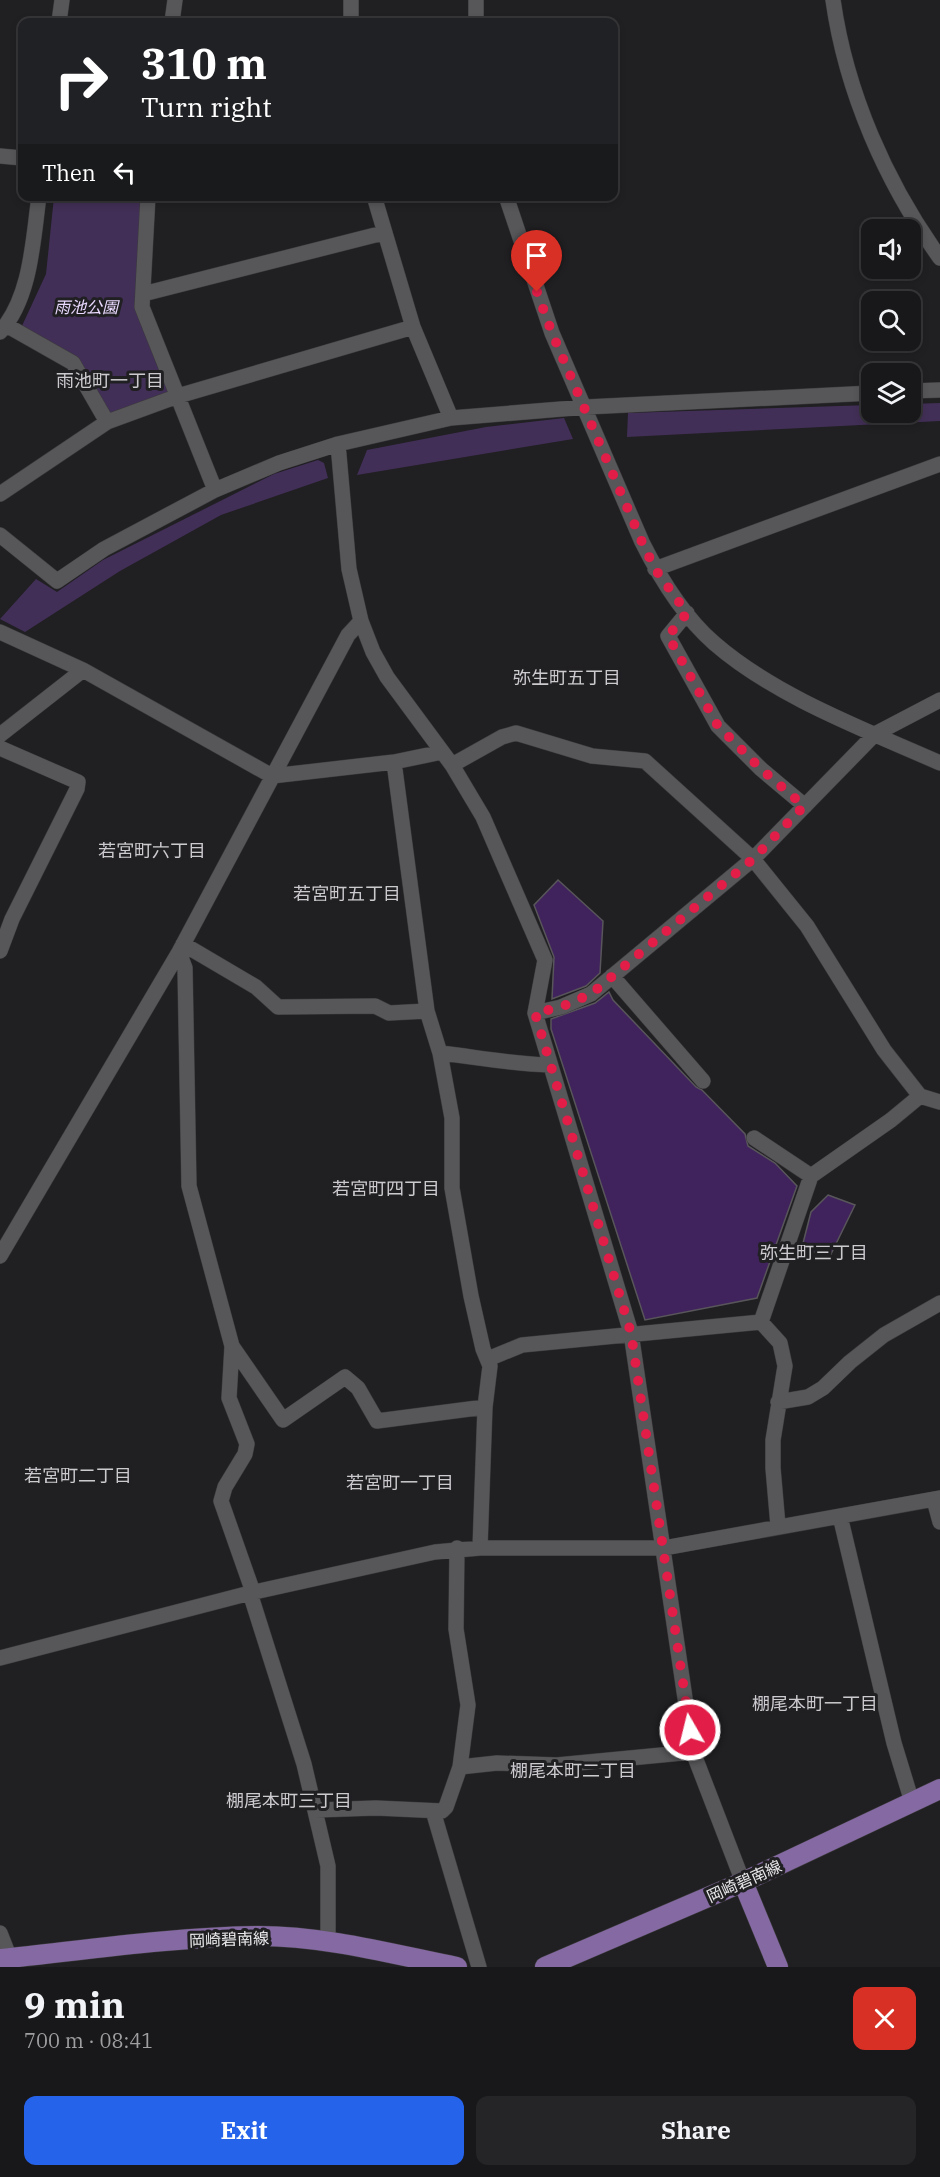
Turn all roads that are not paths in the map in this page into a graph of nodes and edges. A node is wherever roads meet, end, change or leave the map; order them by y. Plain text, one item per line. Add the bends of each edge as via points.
1 (62, 0) edge
2 (175, 0) edge
3 (351, 0) edge
4 (476, 0) edge
5 (833, 0) edge
6 (60, 18) edge
7 (173, 18) edge
8 (351, 18) edge
9 (476, 18) edge
10 (0, 156) edge
11 (18, 158) edge
12 (38, 201) edge
13 (148, 201) edge
14 (375, 201) edge
15 (508, 201) edge
16 (383, 233) junction
17 (940, 258) edge
18 (143, 294) junction
19 (412, 327) junction
20 (3, 328) edge
21 (940, 390) edge
22 (921, 391) edge
23 (861, 394) edge
24 (178, 396) junction
25 (586, 406) junction
26 (451, 418) junction
27 (107, 422) junction
28 (338, 444) junction
29 (940, 464) edge
30 (215, 490) junction
31 (0, 494) edge
32 (0, 535) edge
33 (655, 569) junction
34 (687, 613) junction
35 (361, 621) junction
36 (0, 632) edge
37 (82, 670) junction
38 (940, 699) edge
39 (875, 734) junction
40 (0, 735) edge
41 (0, 748) edge
42 (442, 752) junction
43 (394, 762) junction
44 (940, 763) edge
45 (452, 765) junction
46 (272, 776) junction
47 (804, 806) junction
48 (753, 859) junction
49 (181, 948) junction
50 (0, 951) edge
51 (612, 976) junction
52 (427, 1011) junction
53 (535, 1013) junction
54 (440, 1053) junction
55 (549, 1065) junction
56 (703, 1081) dead end
57 (920, 1096) junction
58 (940, 1102) edge
59 (754, 1138) dead end
60 (811, 1176) junction
61 (0, 1256) edge
62 (940, 1303) edge
63 (761, 1322) junction
64 (631, 1333) junction
65 (232, 1346) junction
66 (488, 1359) junction
67 (778, 1402) junction
68 (485, 1407) junction
69 (937, 1499) edge
70 (840, 1516) junction
71 (940, 1522) edge
72 (778, 1526) junction
73 (457, 1548) junction
74 (480, 1548) junction
75 (664, 1548) junction
76 (251, 1593) junction
77 (0, 1658) edge
78 (693, 1752) junction
79 (460, 1767) junction
80 (940, 1789) edge
81 (912, 1802) junction
82 (316, 1810) junction
83 (433, 1811) junction
84 (743, 1882) junction
85 (0, 1933) edge
86 (328, 1942) junction
87 (7, 1961) edge
88 (457, 1967) edge
89 (479, 1967) edge
90 (545, 1967) edge
91 (778, 1967) edge

1 - 6 street
2 - 7 street
3 - 8 street
4 - 9 street
5 - 17 street via 842,44 874,143 916,224
10 - 11 street
12 - 20 street via 21,293
13 - 18 street
14 - 16 street
15 - 25 street via 552,333
16 - 18 street
16 - 19 street
18 - 24 street via 142,306
19 - 24 street
19 - 26 street
20 - 27 street via 73,363
21 - 22 street
23 - 25 street
24 - 27 street
24 - 30 street
25 - 26 street
25 - 33 street
26 - 28 street
27 - 31 street
28 - 30 street
28 - 35 street via 349,569
29 - 33 street
30 - 32 street via 104,549 57,581
33 - 34 street
34 - 39 street via 713,642 747,667 790,693
34 - 47 street via 668,636 711,716 761,769
35 - 42 street via 387,677
35 - 46 street via 348,635
36 - 37 street
37 - 40 street
37 - 46 street
38 - 39 street
39 - 44 street
39 - 47 street
41 - 50 street via 78,782
42 - 43 street
42 - 45 street
43 - 46 street
43 - 52 street
45 - 48 street via 516,733 592,756 645,761
45 - 53 street via 483,817 544,960
46 - 49 street
47 - 48 street
48 - 51 street
48 - 57 street via 807,926 879,1042
49 - 52 street via 256,987 278,1007 375,1006 389,1013
49 - 61 street
49 - 65 street via 185,968 189,1186
51 - 53 street via 591,994
51 - 56 street
52 - 54 street
53 - 55 street
54 - 55 street
54 - 66 street via 452,1118 452,1188 471,1296
55 - 64 street
57 - 58 street
57 - 60 street
59 - 60 street
60 - 63 street
62 - 67 street via 884,1335 823,1388 808,1396
63 - 64 street
63 - 67 street via 782,1347 785,1366
64 - 66 street via 522,1345
64 - 75 street
65 - 68 street via 283,1420 345,1377 358,1388 377,1421
65 - 76 street via 229,1398 247,1444 221,1501
66 - 68 street
67 - 72 street via 773,1468
68 - 74 street
69 - 70 street
69 - 71 street
70 - 72 street
70 - 81 street via 894,1743
72 - 75 street
73 - 74 street
73 - 76 street
73 - 79 street via 456,1629 468,1705
74 - 75 street
75 - 78 street
76 - 77 street
76 - 82 street
78 - 79 street via 557,1765 497,1763
78 - 84 street
79 - 83 street via 446,1807
80 - 81 main road, 岡崎碧南線
81 - 84 main road, 岡崎碧南線
82 - 83 street
82 - 86 street via 328,1866
83 - 89 street
84 - 90 main road, 岡崎碧南線
84 - 91 main road
85 - 87 street
86 - 87 main road, 岡崎碧南線 via 260,1936 159,1942
86 - 88 main road, 岡崎碧南線

